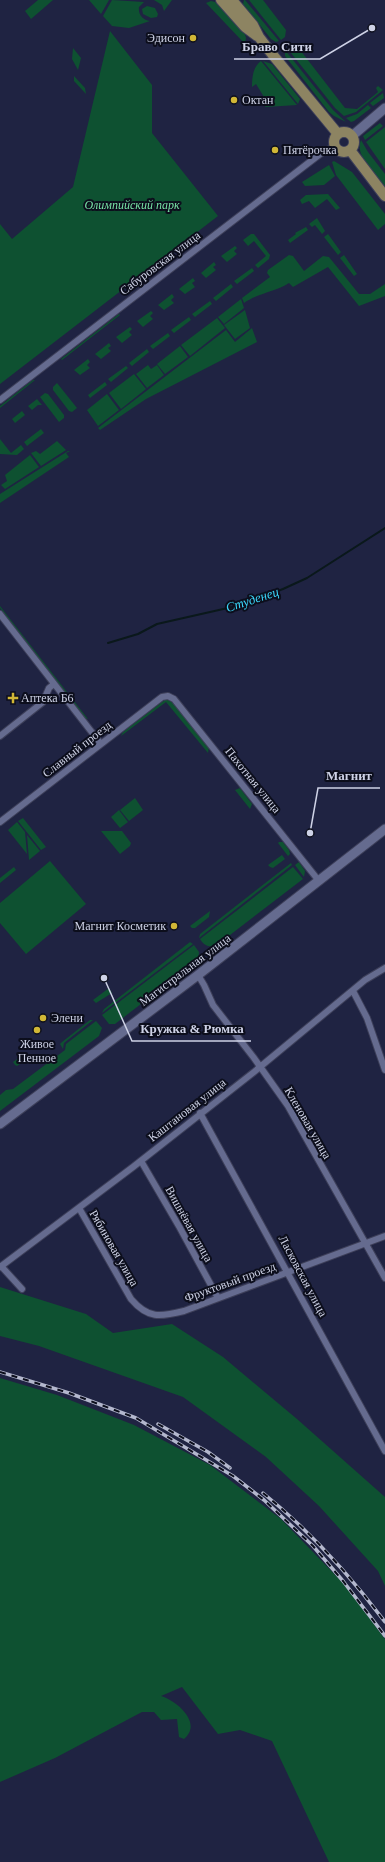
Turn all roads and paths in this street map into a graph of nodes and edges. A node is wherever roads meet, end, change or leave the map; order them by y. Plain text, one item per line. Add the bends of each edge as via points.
1 (221, 0) edge
2 (232, 0) edge
3 (259, 37) junction
4 (385, 108) edge
5 (338, 134) junction
6 (352, 136) junction
7 (336, 147) junction
8 (350, 150) junction
9 (385, 196) edge
10 (0, 400) edge
11 (1, 616) edge
12 (54, 684) junction
13 (168, 696) joint
14 (0, 736) edge
15 (101, 744) junction
16 (0, 822) edge
17 (384, 832) edge
18 (319, 881) junction
19 (385, 968) edge
20 (198, 975) junction
21 (353, 991) junction
22 (260, 1067) junction
23 (385, 1070) edge
24 (200, 1113) junction
25 (0, 1124) edge
26 (141, 1161) junction
27 (78, 1208) junction
28 (385, 1236) edge
29 (366, 1243) junction
30 (1, 1267) edge
31 (288, 1272) junction
32 (385, 1278) edge
33 (22, 1289) dead end
34 (132, 1298) joint
35 (218, 1298) junction
36 (385, 1451) edge

1 - 3 main road via 245,27
2 - 3 main road via 253,25
3 - 5 main road
4 - 6 main road
5 - 6 main road via 346,132
5 - 7 main road via 334,141
6 - 8 main road via 354,141
7 - 8 main road via 340,151
7 - 10 street, Сабуровская улица via 318,156
8 - 9 main road
11 - 12 street
12 - 14 street via 49,688 43,702
12 - 15 street
13 - 15 street, Славный проезд
13 - 18 street, Пахотная улица via 174,699
15 - 16 street, Славный проезд
17 - 18 main road, Магистральная улица
18 - 20 main road, Магистральная улица
19 - 21 street, Каштановая улица
20 - 22 street, Кленовая улица via 213,1005
20 - 25 main road, Магистральная улица
21 - 22 street, Каштановая улица
21 - 23 street via 367,1018
22 - 24 street, Каштановая улица
22 - 29 street, Кленовая улица via 288,1106
24 - 26 street, Каштановая улица
24 - 31 street, Ласковская улица
26 - 27 street, Каштановая улица
26 - 35 street, Вишнёвая улица
27 - 30 street, Каштановая улица
27 - 34 street, Рябиновая улица
28 - 29 street, Фруктовый проезд
29 - 31 street, Фруктовый проезд
29 - 32 street, Кленовая улица
30 - 33 street
31 - 35 street, Фруктовый проезд
31 - 36 street, Ласковская улица
34 - 35 street, Фруктовый проезд via 146,1313 161,1315

